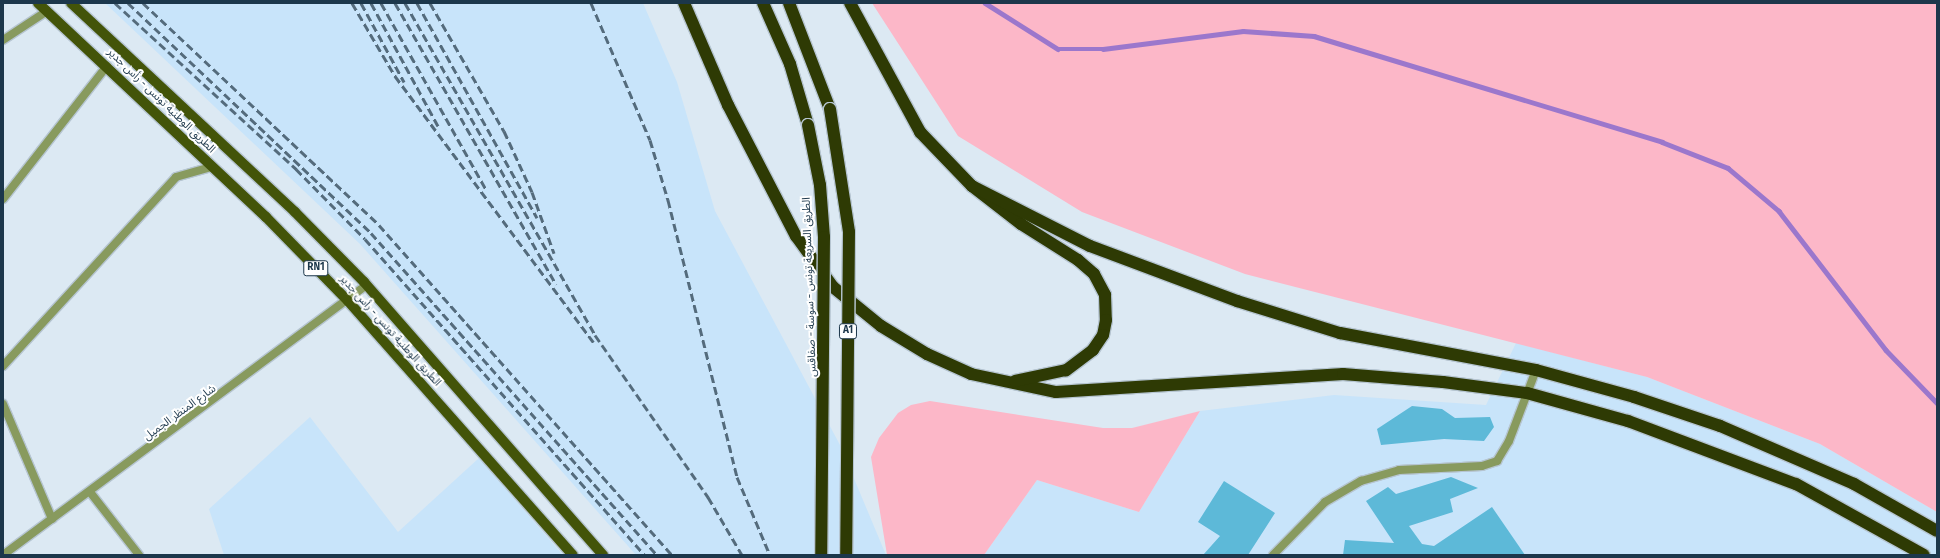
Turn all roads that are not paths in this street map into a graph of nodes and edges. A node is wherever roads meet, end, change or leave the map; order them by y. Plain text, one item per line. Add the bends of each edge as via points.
1 (38, 3) edge
2 (71, 3) edge
3 (684, 3) edge
4 (763, 3) edge
5 (789, 3) edge
6 (850, 3) edge
7 (47, 11) junction
8 (3, 40) edge
9 (107, 66) junction
10 (212, 167) junction
11 (972, 186) junction
12 (3, 199) edge
13 (366, 285) junction
14 (348, 301) junction
15 (3, 366) edge
16 (1536, 370) junction
17 (1012, 382) junction
18 (1526, 394) junction
19 (3, 404) edge
20 (90, 492) junction
21 (52, 519) junction
22 (1937, 531) edge
23 (3, 555) edge
24 (139, 555) edge
25 (572, 555) edge
26 (604, 555) edge
27 (821, 555) edge
28 (846, 555) edge
29 (1273, 555) edge
30 (1924, 555) edge

1 - 7 main road, الطريق الوطنية تونس - رأس جدير / RN1
2 - 13 main road, الطريق الوطنية تونس - رأس جدير / RN1 via 295,212
3 - 17 highway via 728,105 796,236 833,287 882,326 927,354 971,374
4 - 27 highway, الطريق السريعة تونس - سوسة - صفاقس / A1, bridge via 790,64 808,125 820,185 824,237
5 - 28 highway, A1, bridge via 830,109 849,232
6 - 11 highway via 920,132
7 - 8 street
7 - 9 main road, الطريق الوطنية تونس - رأس جدير / RN1
9 - 10 main road, الطريق الوطنية تونس - رأس جدير / RN1
9 - 12 street
10 - 14 main road, الطريق الوطنية تونس - رأس جدير / RN1
10 - 15 street via 176,177
11 - 16 highway via 1090,246 1237,301 1340,333
11 - 17 highway via 1021,224 1078,260 1094,274 1105,295 1106,320 1102,335 1093,350 1066,370
13 - 14 street, شارع المنظر الجميل
13 - 26 main road, الطريق الوطنية تونس - رأس جدير / RN1
14 - 20 street, شارع المنظر الجميل
14 - 25 main road, الطريق الوطنية تونس - رأس جدير / RN1
16 - 18 street
16 - 22 highway via 1634,397 1720,426 1854,484
17 - 18 highway via 1056,392 1090,392 1302,374 1343,374 1443,382
18 - 29 street via 1509,441 1497,462 1482,466 1399,470 1361,481 1325,502
18 - 30 highway via 1628,421 1796,484
19 - 21 street
20 - 21 street, شارع المنظر الجميل
20 - 24 street
21 - 23 street, شارع المنظر الجميل

